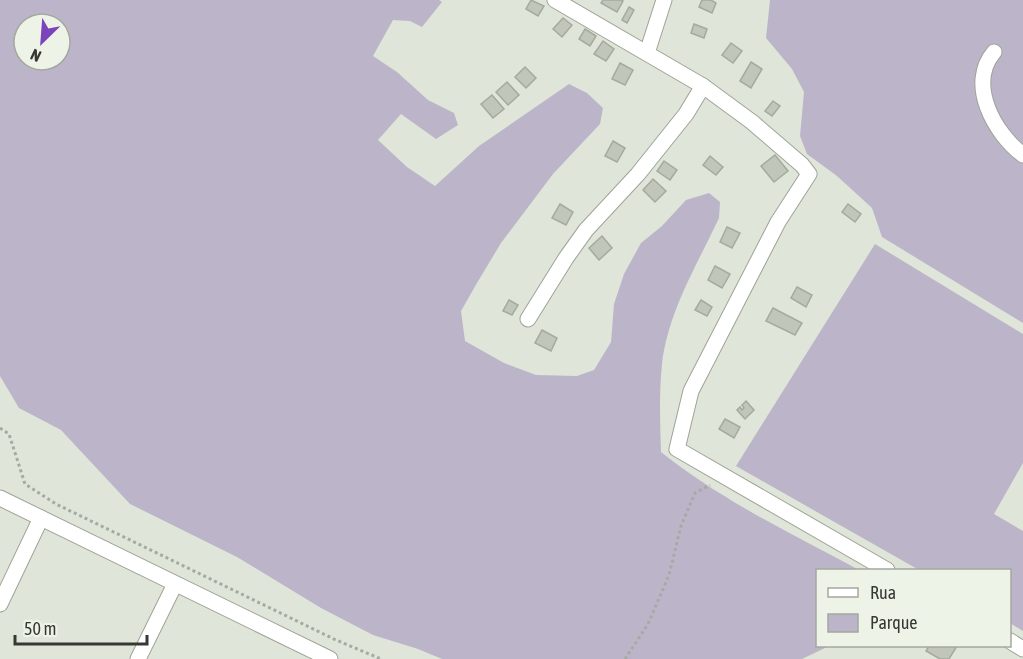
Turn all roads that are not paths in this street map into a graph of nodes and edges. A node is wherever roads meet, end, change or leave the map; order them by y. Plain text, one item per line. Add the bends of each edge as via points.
1 (555, 0) edge
2 (664, 0) edge
3 (993, 52) dead end
4 (647, 53) junction
5 (703, 86) junction
6 (1023, 154) edge
7 (528, 319) dead end
8 (0, 498) edge
9 (41, 518) junction
10 (885, 569) edge
11 (175, 584) junction
12 (0, 604) edge
13 (303, 653) edge
14 (138, 659) edge
15 (330, 659) edge

1 - 4 street
2 - 4 street
3 - 6 street via 982,70 981,87 992,118 1012,146
4 - 5 street
5 - 7 street via 638,174 586,230
5 - 10 street via 752,122 808,174 778,222 691,391 677,448
8 - 9 street
9 - 11 street
9 - 12 street
11 - 13 street
11 - 14 street
13 - 15 street

